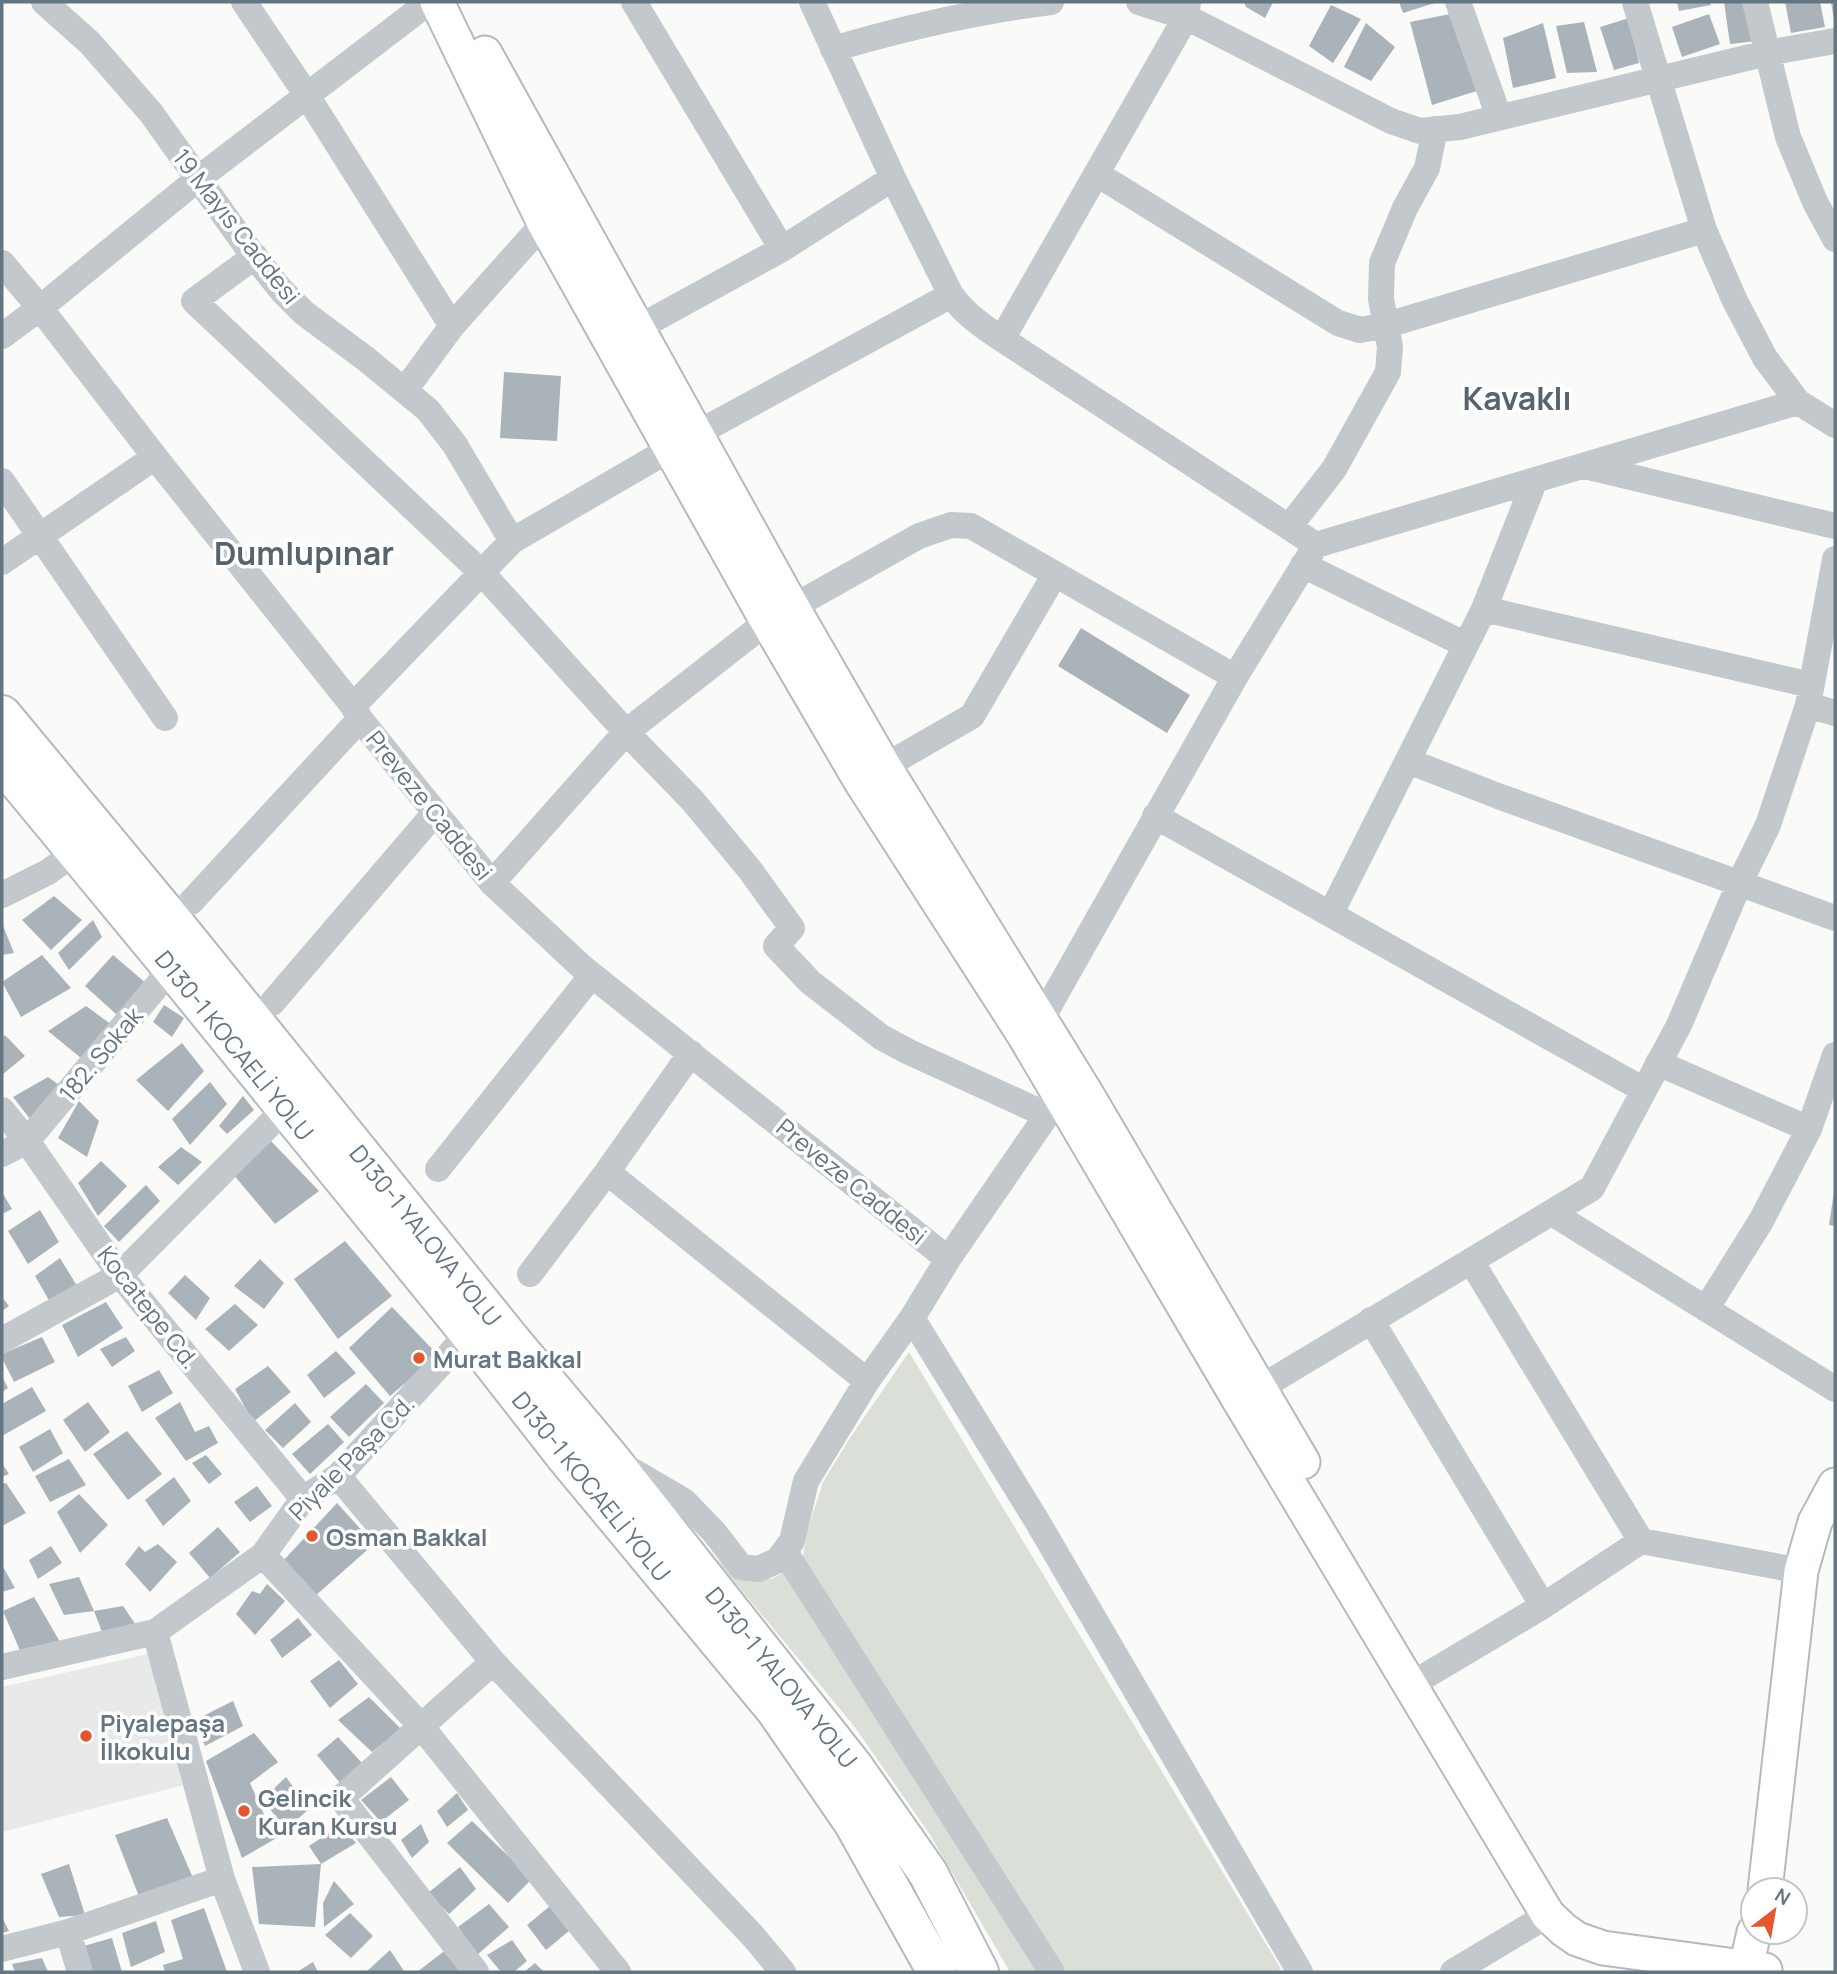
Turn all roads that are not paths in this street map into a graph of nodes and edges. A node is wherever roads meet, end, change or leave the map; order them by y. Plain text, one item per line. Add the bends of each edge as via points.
1 (44, 2) edge
2 (244, 2) edge
3 (429, 2) edge
4 (437, 2) edge
5 (457, 2) edge
6 (634, 2) edge
7 (812, 2) edge
8 (1051, 2) edge
9 (1139, 2) edge
10 (1458, 2) edge
11 (1635, 2) edge
12 (1755, 2) edge
13 (1187, 10) edge
14 (1835, 41) edge
15 (833, 48) junction
16 (1767, 54) junction
17 (1658, 79) junction
18 (306, 94) junction
19 (1499, 117) junction
20 (1435, 130) junction
21 (1097, 174) junction
22 (199, 178) junction
23 (893, 178) junction
24 (544, 223) junction
25 (1704, 230) junction
26 (1835, 239) edge
27 (782, 249) junction
28 (255, 257) junction
29 (2, 263) edge
30 (951, 295) junction
31 (40, 308) junction
32 (1387, 325) junction
33 (452, 326) junction
34 (638, 328) junction
35 (2, 336) edge
36 (1002, 339) junction
37 (405, 390) junction
38 (1798, 402) junction
39 (1835, 425) edge
40 (684, 441) junction
41 (155, 457) junction
42 (1584, 466) junction
43 (1535, 480) junction
44 (2, 481) edge
45 (1835, 526) edge
46 (1289, 527) junction
47 (39, 537) junction
48 (512, 541) junction
49 (1309, 555) junction
50 (1835, 559) edge
51 (2, 562) edge
52 (482, 573) junction
53 (1055, 574) junction
54 (1484, 609) junction
55 (780, 614) junction
56 (1466, 645) junction
57 (1235, 677) junction
58 (1810, 695) junction
59 (357, 713) junction
60 (1835, 713) edge
61 (2, 715) edge
62 (166, 718) dead end
63 (626, 732) junction
64 (1408, 761) junction
65 (2, 762) edge
66 (872, 773) junction
67 (435, 814) junction
68 (1155, 816) junction
69 (77, 851) junction
70 (1740, 882) junction
71 (492, 883) junction
72 (2, 895) edge
73 (191, 902) dead end
74 (1331, 913) junction
75 (1835, 918) edge
76 (172, 968) junction
77 (592, 975) junction
78 (272, 1003) dead end
79 (1033, 1028) junction
80 (691, 1053) junction
81 (1835, 1055) edge
82 (1658, 1063) junction
83 (1644, 1090) junction
84 (1067, 1105) junction
85 (286, 1108) junction
86 (2, 1110) edge
87 (1809, 1129) junction
88 (27, 1141) junction
89 (2, 1154) edge
90 (438, 1170) dead end
91 (607, 1172) junction
92 (1552, 1213) junction
93 (948, 1259) junction
94 (1471, 1261) junction
95 (530, 1274) dead end
96 (120, 1275) junction
97 (1706, 1309) junction
98 (912, 1318) junction
99 (1371, 1320) junction
100 (469, 1334) junction
101 (2, 1340) edge
102 (867, 1381) junction
103 (1260, 1388) junction
104 (1835, 1389) edge
105 (608, 1456) junction
106 (338, 1476) junction
107 (1835, 1485) edge
108 (303, 1499) junction
109 (1641, 1541) junction
110 (785, 1552) junction
111 (263, 1555) junction
112 (1801, 1571) junction
113 (1543, 1606) junction
114 (155, 1632) junction
115 (494, 1662) junction
116 (2, 1667) edge
117 (1427, 1675) junction
118 (421, 1726) junction
119 (1767, 1876) edge
120 (222, 1879) junction
121 (1548, 1915) junction
122 (68, 1932) junction
123 (2, 1949) edge
124 (1746, 1958) edge
125 (80, 1972) edge
126 (257, 1972) edge
127 (476, 1972) edge
128 (618, 1972) edge
129 (783, 1972) edge
130 (937, 1972) edge
131 (979, 1972) edge
132 (1052, 1972) edge
133 (1300, 1972) edge
134 (1453, 1972) edge

1 - 22 street, 19 Mayıs Caddesi via 90,43
2 - 18 street
3 - 18 street
4 - 24 main road
5 - 34 main road
6 - 27 street
7 - 15 street
8 - 15 street via 888,32
9 - 13 street
10 - 19 street
11 - 17 street
12 - 16 street
13 - 20 street via 1391,121 1420,131
13 - 21 street
14 - 16 street
15 - 23 street
16 - 17 street
16 - 26 street via 1788,137
17 - 19 street
17 - 25 street
18 - 22 street
18 - 33 street
19 - 20 street
20 - 32 street via 1427,168 1382,263 1381,299
21 - 32 street via 1338,323 1360,330
21 - 36 street
22 - 28 street, 19 Mayıs Caddesi
22 - 31 street
23 - 27 street
23 - 30 street
24 - 33 street
24 - 40 main road
25 - 32 street
25 - 38 street via 1765,358
27 - 34 street
28 - 37 street, 19 Mayıs Caddesi via 304,313
28 - 52 street via 194,301
29 - 31 street, Preveze Caddesi
30 - 36 street via 975,321
30 - 40 street
31 - 35 street
31 - 41 street, Preveze Caddesi
32 - 46 street via 1388,372 1334,469
33 - 37 street
34 - 40 main road
36 - 46 street
37 - 48 street, 19 Mayıs Caddesi via 428,410 455,445
38 - 39 street
38 - 42 street
40 - 48 street
40 - 55 main road
41 - 47 street
41 - 59 street, Preveze Caddesi
42 - 43 street
42 - 45 street
43 - 49 street
43 - 54 street
44 - 47 street
46 - 49 street
47 - 51 street
47 - 62 street
48 - 52 street
49 - 56 street
49 - 57 street
50 - 58 street
52 - 59 street
52 - 63 street
53 - 55 street via 971,526 951,525 919,536
53 - 57 street
53 - 66 street via 972,716
54 - 56 street
54 - 58 street
55 - 63 street
55 - 66 main road
56 - 64 street
57 - 68 street
58 - 60 street
58 - 70 street via 1768,825
59 - 67 street, Preveze Caddesi
59 - 73 street
61 - 105 highway, D130-1 YALOVA YOLU via 429,1226 514,1344
63 - 71 street
63 - 84 street via 692,800 750,870 792,928 776,946 810,982 881,1037 909,1052
64 - 70 street
64 - 74 street
65 - 69 highway, D130-1 KOCAELİ YOLU
66 - 79 main road
67 - 71 street, Preveze Caddesi
67 - 78 street
68 - 74 street
68 - 79 street
69 - 72 street
69 - 76 highway, D130-1 KOCAELİ YOLU
70 - 75 street
70 - 82 street
71 - 77 street, Preveze Caddesi
74 - 83 street
76 - 85 highway, D130-1 KOCAELİ YOLU
76 - 88 street, 182. Sokak
77 - 80 street, Preveze Caddesi
77 - 90 street
79 - 84 main road
80 - 91 street
80 - 93 street, Preveze Caddesi
81 - 87 street
82 - 83 street
82 - 87 street
83 - 92 street via 1592,1188
84 - 93 street
84 - 103 main road
84 - 121 main road
85 - 96 street
85 - 100 highway, D130-1 KOCAELİ YOLU via 419,1285
86 - 88 street, Kocatepe Cd.
87 - 97 street via 1761,1221
88 - 89 street
88 - 96 street, Kocatepe Cd.
91 - 95 street
91 - 102 street
92 - 94 street
92 - 97 street
93 - 98 street
94 - 99 street
94 - 109 street
96 - 101 street
96 - 108 street, Kocatepe Cd.
97 - 104 street
98 - 102 street
98 - 133 street via 1037,1521
99 - 103 street
99 - 113 street
100 - 106 street, Piyale Paşa Cd.
100 - 130 highway, D130-1 KOCAELİ YOLU via 775,1709 853,1822
102 - 110 street via 806,1480 792,1541
103 - 117 main road
105 - 110 street via 684,1502 741,1567 759,1569
105 - 131 highway, D130-1 YALOVA YOLU via 890,1816 928,1873
106 - 108 street, Piyale Paşa Cd.
106 - 115 street
107 - 112 main road via 1815,1522
108 - 111 street, Piyale Paşa Cd.
109 - 112 street
109 - 113 street
110 - 132 street
111 - 114 street, Piyale Paşa Cd.
111 - 118 street
112 - 119 main road
113 - 117 street
114 - 116 street, Piyale Paşa Cd.
114 - 120 street
115 - 118 street
115 - 129 street
117 - 124 main road via 1549,1879 1576,1910 1590,1922 1612,1929
118 - 127 street via 341,1798
118 - 128 street
120 - 122 street
120 - 126 street
121 - 124 main road via 1577,1939 1603,1948
121 - 134 street
122 - 123 street
122 - 125 street

